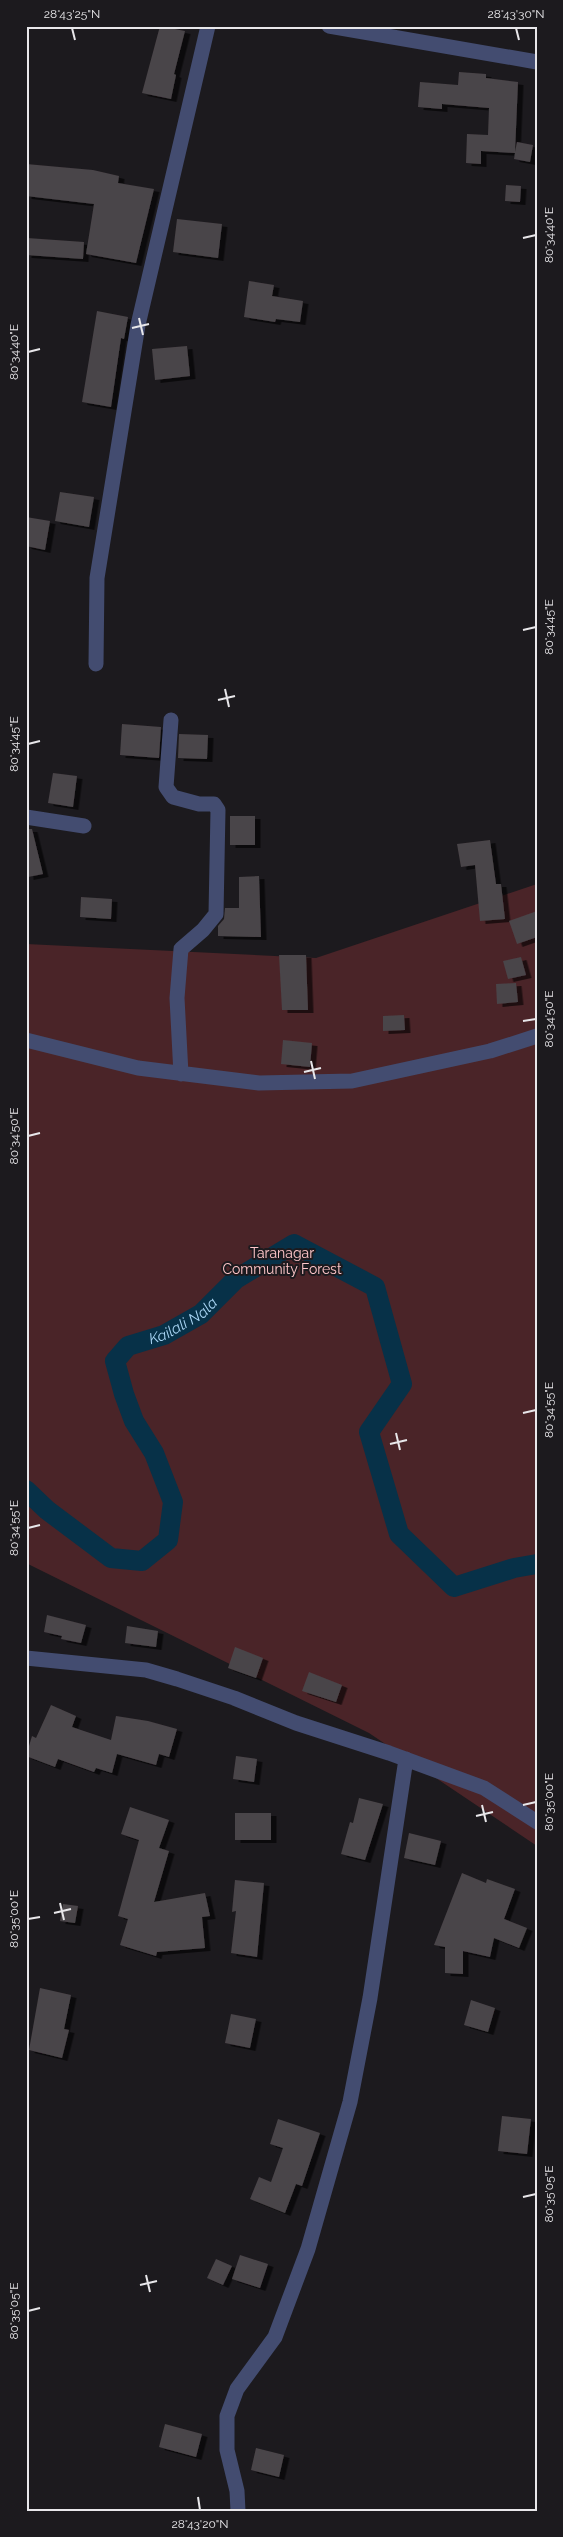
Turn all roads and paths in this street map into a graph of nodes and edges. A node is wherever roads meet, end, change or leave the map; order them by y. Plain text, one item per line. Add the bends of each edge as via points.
1 (208, 26) edge
2 (329, 26) edge
3 (537, 62) edge
4 (96, 664) dead end
5 (171, 720) dead end
6 (26, 817) edge
7 (84, 826) dead end
8 (537, 1036) edge
9 (26, 1040) edge
10 (180, 1074) junction
11 (26, 1658) edge
12 (406, 1759) junction
13 (537, 1822) edge
14 (238, 2511) edge

1 - 4 street via 138,325 97,578
2 - 3 street
5 - 10 street via 166,787 173,797 198,804 214,804 218,810 216,914 181,949 176,998
6 - 7 street
8 - 10 street via 490,1051 352,1081 259,1083
9 - 10 street via 138,1068
11 - 12 street via 146,1670 234,1698 351,1743
12 - 13 street via 484,1788
12 - 14 street via 370,1998 350,2102 308,2249 274,2337 237,2389 227,2416 227,2450 237,2491

